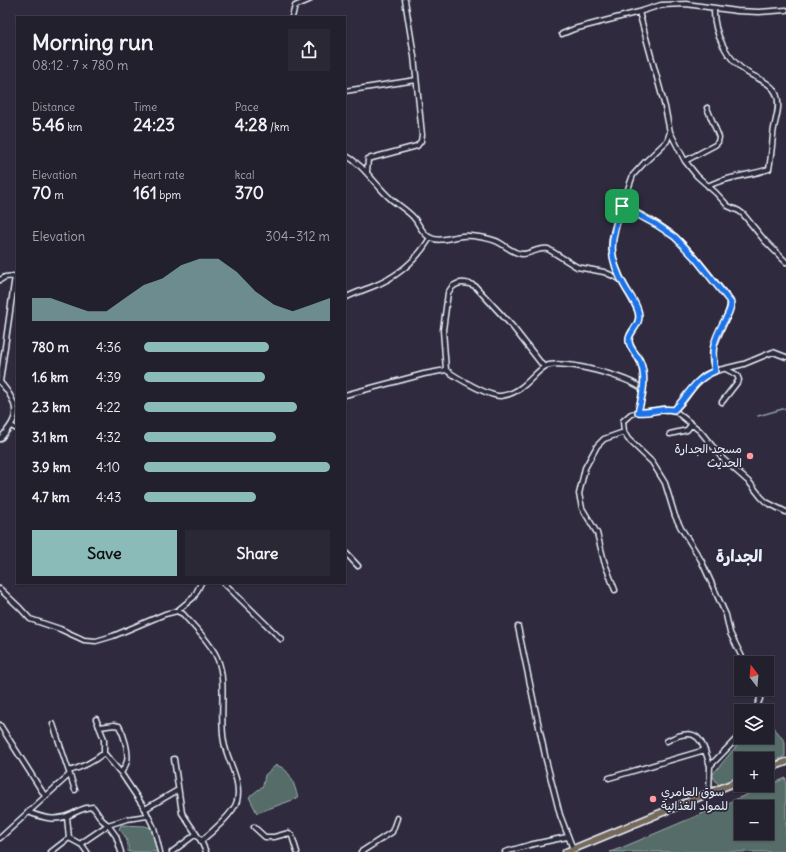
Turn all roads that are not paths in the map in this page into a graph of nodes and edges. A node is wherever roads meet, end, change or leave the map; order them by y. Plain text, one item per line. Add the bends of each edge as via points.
1 (309, 0) edge
2 (405, 0) edge
3 (714, 8) junction
4 (786, 10) edge
5 (640, 12) junction
6 (292, 16) edge
7 (562, 34) dead end
8 (416, 80) junction
9 (346, 91) edge
10 (707, 108) dead end
11 (670, 132) junction
12 (667, 141) junction
13 (675, 142) junction
14 (346, 156) edge
15 (685, 161) junction
16 (367, 172) junction
17 (708, 186) junction
18 (622, 206) junction
19 (430, 238) junction
20 (786, 262) edge
21 (621, 279) junction
22 (0, 280) edge
23 (346, 298) edge
24 (786, 357) edge
25 (544, 367) junction
26 (726, 369) junction
27 (446, 370) junction
28 (715, 371) junction
29 (0, 382) edge
30 (644, 389) junction
31 (346, 396) edge
32 (722, 402) dead end
33 (674, 410) junction
34 (638, 412) junction
35 (690, 423) junction
36 (11, 426) junction
37 (16, 428) edge
38 (624, 432) junction
39 (670, 434) dead end
40 (0, 439) edge
41 (786, 512) edge
42 (346, 553) edge
43 (358, 566) dead end
44 (200, 584) edge
45 (225, 584) edge
46 (0, 589) edge
47 (616, 590) dead end
48 (178, 611) junction
49 (518, 627) dead end
50 (280, 639) dead end
51 (742, 656) edge
52 (96, 719) dead end
53 (53, 724) dead end
54 (0, 725) edge
55 (100, 727) junction
56 (667, 741) dead end
57 (734, 741) edge
58 (705, 750) junction
59 (104, 753) junction
60 (174, 758) dead end
61 (786, 762) edge
62 (710, 766) junction
63 (774, 766) edge
64 (69, 773) junction
65 (121, 773) junction
66 (609, 778) dead end
67 (734, 783) edge
68 (75, 790) dead end
69 (178, 790) junction
70 (709, 793) junction
71 (44, 796) junction
72 (145, 809) junction
73 (28, 812) junction
74 (147, 816) junction
75 (67, 817) junction
76 (397, 818) dead end
77 (108, 825) junction
78 (254, 827) dead end
79 (196, 834) junction
80 (567, 837) junction
81 (0, 838) edge
82 (69, 838) junction
83 (201, 841) junction
84 (80, 844) junction
85 (573, 849) junction
86 (86, 851) edge
87 (51, 852) edge
88 (121, 852) edge
89 (160, 852) edge
90 (172, 852) edge
91 (206, 852) edge
92 (297, 852) edge
93 (361, 852) edge
94 (505, 852) edge
95 (566, 852) edge

1 - 6 street via 295,6
2 - 8 street
3 - 4 street via 737,11
3 - 5 street via 673,4
3 - 17 street via 716,29 725,48 744,70 775,91 778,110 769,169 721,180
5 - 7 street
5 - 11 street
8 - 9 street
8 - 16 street via 421,141 417,146 368,159
10 - 15 street via 719,137 718,142
11 - 12 street
11 - 13 street
12 - 13 street
12 - 18 street via 636,170
13 - 15 street
14 - 16 street
15 - 17 street
16 - 19 street via 379,188 413,217
17 - 20 street via 728,206 743,214
18 - 21 street via 613,233 612,245 613,258
18 - 28 street via 675,237 730,300 730,310 712,352
19 - 21 street via 443,240 470,236 496,241 514,252 524,254 544,248 577,267 604,272
19 - 23 street via 414,260 402,271
21 - 30 street via 638,311 638,323 629,341 640,362
22 - 29 street via 15,276
24 - 26 street via 773,352
25 - 27 street via 519,389 500,396 467,383
25 - 27 street via 512,326 475,286 461,282 450,288 447,299 442,330
25 - 30 street via 552,364 594,370 630,381
26 - 28 street
26 - 32 street via 737,375 739,380
27 - 31 street
28 - 33 street via 701,378
29 - 36 street via 11,396 15,409
30 - 34 street
33 - 34 street
33 - 35 street
34 - 38 street via 623,421
35 - 39 street via 687,430
35 - 41 street via 723,459 750,482 766,502
36 - 37 street
36 - 40 street
38 - 47 street via 604,439 597,446 585,468 579,494 582,508 597,533 601,552
38 - 51 street via 632,444 652,462 665,483 675,516 701,560
42 - 43 street
44 - 48 street via 194,597
45 - 50 street
46 - 48 street via 30,619 84,640 96,641 113,636
48 - 83 street via 213,650 220,662 222,728 237,786 235,806
49 - 80 street via 546,760
52 - 55 street
53 - 64 street
54 - 71 street
55 - 59 street via 104,739
55 - 65 street via 119,726 128,755
56 - 58 street via 684,734 693,735 699,738
57 - 62 street
58 - 62 street
58 - 66 street
59 - 64 street via 92,763
59 - 65 street
60 - 69 street
61 - 63 main road
62 - 70 street
64 - 68 street
64 - 71 street
65 - 72 street
67 - 70 main road
69 - 72 street
69 - 79 street via 182,813
70 - 85 main road
71 - 73 street
72 - 74 street
73 - 75 street via 48,819
73 - 81 street
74 - 77 street
74 - 89 street via 154,828
75 - 77 street via 81,809 93,807
75 - 82 street
76 - 93 street via 392,832
77 - 84 street
77 - 88 street via 116,836
78 - 92 street via 268,838 289,833
79 - 83 street
79 - 90 street
80 - 85 street
80 - 94 street
82 - 84 street
82 - 87 street
83 - 91 street
84 - 86 street
85 - 95 main road

